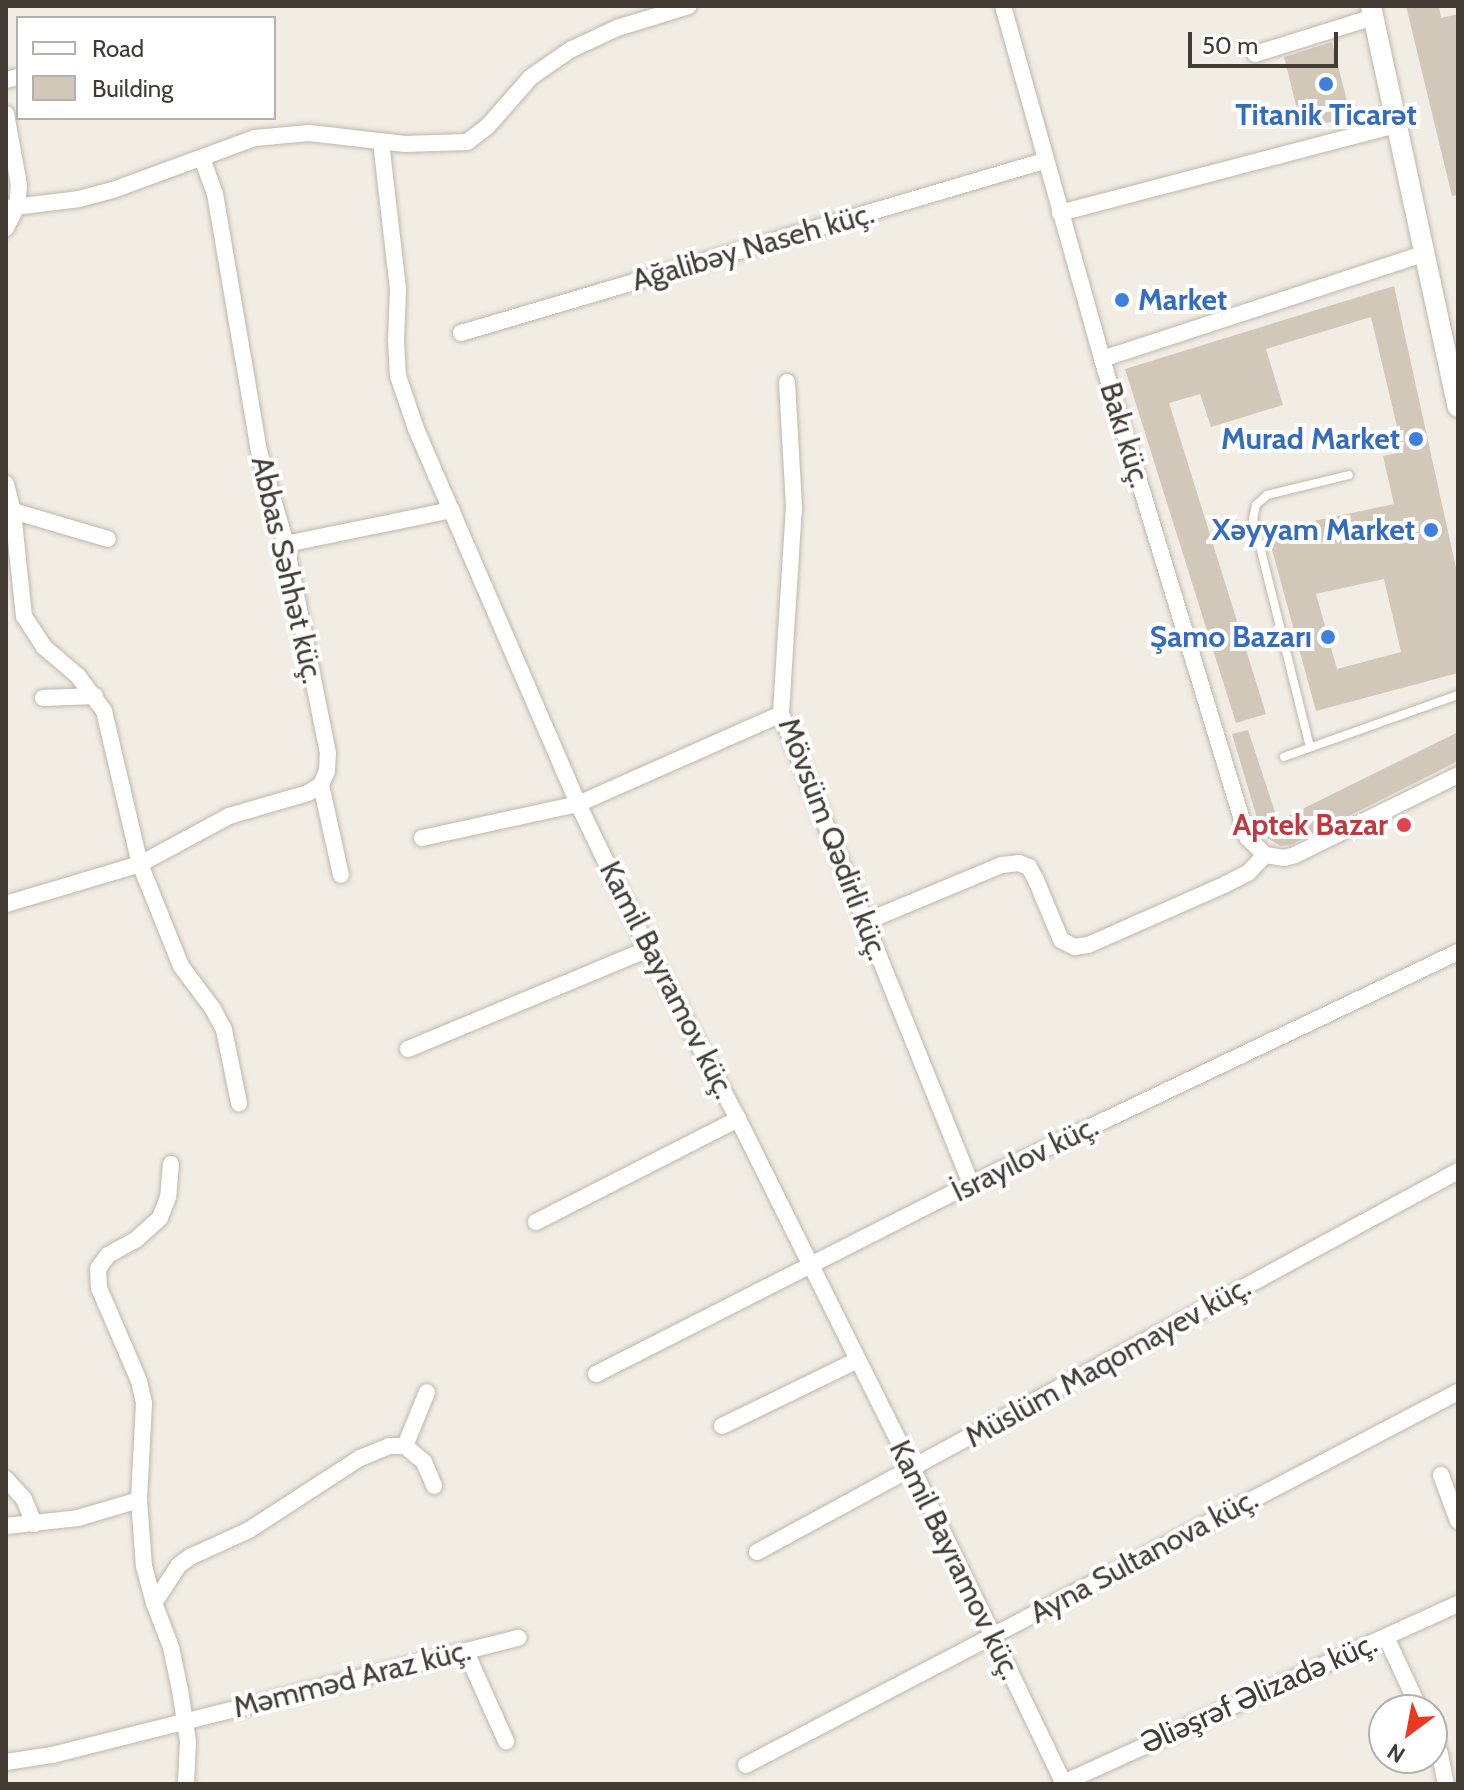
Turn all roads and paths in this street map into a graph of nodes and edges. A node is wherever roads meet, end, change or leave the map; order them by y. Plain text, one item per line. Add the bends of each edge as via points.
1 (689, 6) edge
2 (1003, 6) edge
3 (1372, 12) edge
4 (1255, 54) dead end
5 (6, 114) edge
6 (1395, 125) junction
7 (381, 142) junction
8 (202, 158) junction
9 (1044, 161) junction
10 (12, 207) edge
11 (1060, 213) junction
12 (6, 228) edge
13 (1424, 254) junction
14 (461, 333) dead end
15 (1102, 359) junction
16 (787, 382) dead end
17 (1458, 407) edge
18 (1349, 475) dead end
19 (6, 484) edge
20 (10, 510) edge
21 (452, 510) junction
22 (108, 539) dead end
23 (286, 544) junction
24 (1458, 695) edge
25 (95, 696) junction
26 (43, 698) dead end
27 (781, 714) junction
28 (1310, 747) junction
29 (1284, 757) dead end
30 (1458, 775) edge
31 (321, 785) junction
32 (578, 804) junction
33 (422, 838) dead end
34 (1265, 855) junction
35 (140, 864) junction
36 (341, 875) dead end
37 (6, 904) edge
38 (865, 922) junction
39 (648, 949) junction
40 (1458, 952) edge
41 (408, 1049) dead end
42 (239, 1103) dead end
43 (738, 1119) junction
44 (171, 1164) dead end
45 (1458, 1171) edge
46 (971, 1184) junction
47 (536, 1222) dead end
48 (811, 1267) junction
49 (858, 1360) junction
50 (596, 1374) dead end
51 (427, 1392) dead end
52 (1458, 1392) edge
53 (722, 1426) dead end
54 (405, 1446) junction
55 (912, 1468) junction
56 (1441, 1475) dead end
57 (6, 1479) edge
58 (434, 1486) dead end
59 (139, 1500) junction
60 (1458, 1521) edge
61 (34, 1524) junction
62 (6, 1526) edge
63 (757, 1552) dead end
64 (154, 1603) junction
65 (1458, 1604) edge
66 (992, 1636) junction
67 (1386, 1637) junction
68 (519, 1638) dead end
69 (466, 1652) junction
70 (1413, 1694) edge
71 (185, 1719) junction
72 (506, 1741) dead end
73 (6, 1762) edge
74 (746, 1765) dead end
75 (186, 1784) edge
76 (1063, 1784) edge

1 - 7 street via 617,28 570,50 531,77 467,142
2 - 9 street, Bakı küç.
3 - 4 street
3 - 6 street
5 - 10 street via 19,185
6 - 11 street
6 - 13 street
7 - 8 street via 309,133 278,135
7 - 21 street, Kamil Bayramov küç. via 398,289 398,376
8 - 10 street via 79,199
8 - 23 street, Abbas Səhhət küç. via 215,194 259,451
9 - 11 street, Bakı küç.
9 - 14 street, Ağalibəy Naseh küç.
10 - 12 street
11 - 15 street, Bakı küç.
13 - 15 street
13 - 17 street
15 - 34 street, Bakı küç. via 1247,837
16 - 27 street, Mövsüm Qədirli küç. via 794,506
18 - 28 lane via 1267,495 1256,505 1253,519
19 - 20 street
20 - 22 street
20 - 25 street via 24,616 44,647
21 - 23 street
21 - 32 street, Kamil Bayramov küç.
23 - 31 street, Abbas Səhhət küç. via 328,753
24 - 28 lane
25 - 26 street
25 - 35 street via 104,711
27 - 32 street
27 - 38 street, Mövsüm Qədirli küç.
28 - 29 lane
30 - 34 street via 1295,855
31 - 35 street via 229,816
31 - 36 street
32 - 33 street
32 - 39 street, Kamil Bayramov küç.
34 - 38 street via 1248,873 1088,945 1075,947 1061,940 1029,867 1019,863 1001,865
35 - 37 street
35 - 42 street via 181,966 224,1030
38 - 46 street, Mövsüm Qədirli küç.
39 - 41 street
39 - 43 street, Kamil Bayramov küç.
40 - 46 street, İsrayılov küç.
43 - 47 street
43 - 48 street, Kamil Bayramov küç.
44 - 59 street via 160,1218 108,1255 98,1269 99,1288 144,1403
45 - 55 street, Müslüm Maqomayev küç.
46 - 48 street, İsrayılov küç.
48 - 49 street, Kamil Bayramov küç.
48 - 50 street, İsrayılov küç.
49 - 53 street
49 - 55 street, Kamil Bayramov küç.
51 - 54 street
52 - 66 street, Ayna Sultanova küç.
54 - 58 street via 424,1462
54 - 64 street via 389,1446 360,1458 249,1530 190,1557
55 - 63 street, Müslüm Maqomayev küç.
55 - 66 street, Kamil Bayramov küç.
56 - 60 street
57 - 61 street via 24,1499
59 - 61 street
59 - 64 street via 144,1566
61 - 62 street
64 - 71 street via 171,1647
65 - 67 street, Əliəşrəf Əlizadə küç.
66 - 74 street, Ayna Sultanova küç.
66 - 76 street, Kamil Bayramov küç.
67 - 70 street
67 - 76 street, Əliəşrəf Əlizadə küç.
68 - 69 street, Məmməd Araz küç.
69 - 71 street, Məmməd Araz küç.
69 - 72 street
71 - 73 street, Məmməd Araz küç.
71 - 75 street

